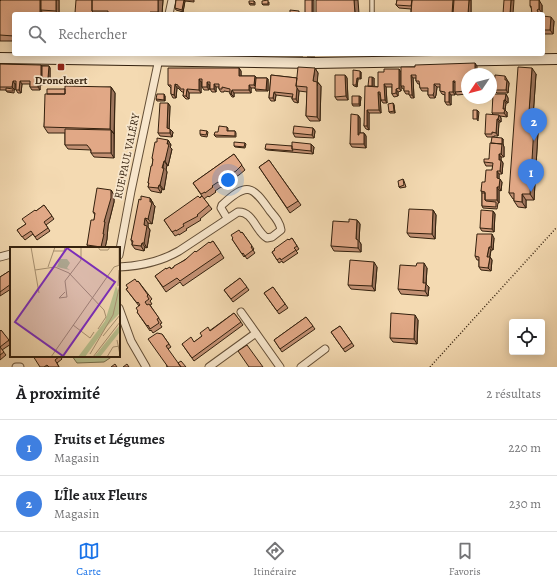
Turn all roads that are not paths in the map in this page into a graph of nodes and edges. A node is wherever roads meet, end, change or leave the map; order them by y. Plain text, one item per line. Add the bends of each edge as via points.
1 (172, 0) edge
2 (372, 0) edge
3 (169, 12) edge
4 (372, 12) edge
5 (0, 58) edge
6 (159, 58) edge
7 (368, 58) edge
8 (557, 59) edge
9 (227, 218) junction
10 (120, 250) edge
11 (10, 254) edge
12 (0, 257) edge
13 (120, 267) edge
14 (120, 311) edge
15 (241, 312) dead end
16 (256, 333) junction
17 (325, 349) dead end
18 (16, 367) edge
19 (20, 367) edge
20 (146, 367) edge
21 (209, 367) edge
22 (280, 367) edge
23 (301, 367) edge

1 - 3 street
2 - 4 lane
5 - 6 main road
6 - 7 main road via 314,63
6 - 10 street, RUE PAUL VALÉRY
7 - 8 main road
9 - 9 street via 221,208 222,205 240,191 248,189 260,196 281,230 267,238 244,212
9 - 13 street via 169,256
11 - 12 street
14 - 20 street via 130,341
15 - 16 street
16 - 21 street
16 - 22 street
17 - 23 street
18 - 19 street

